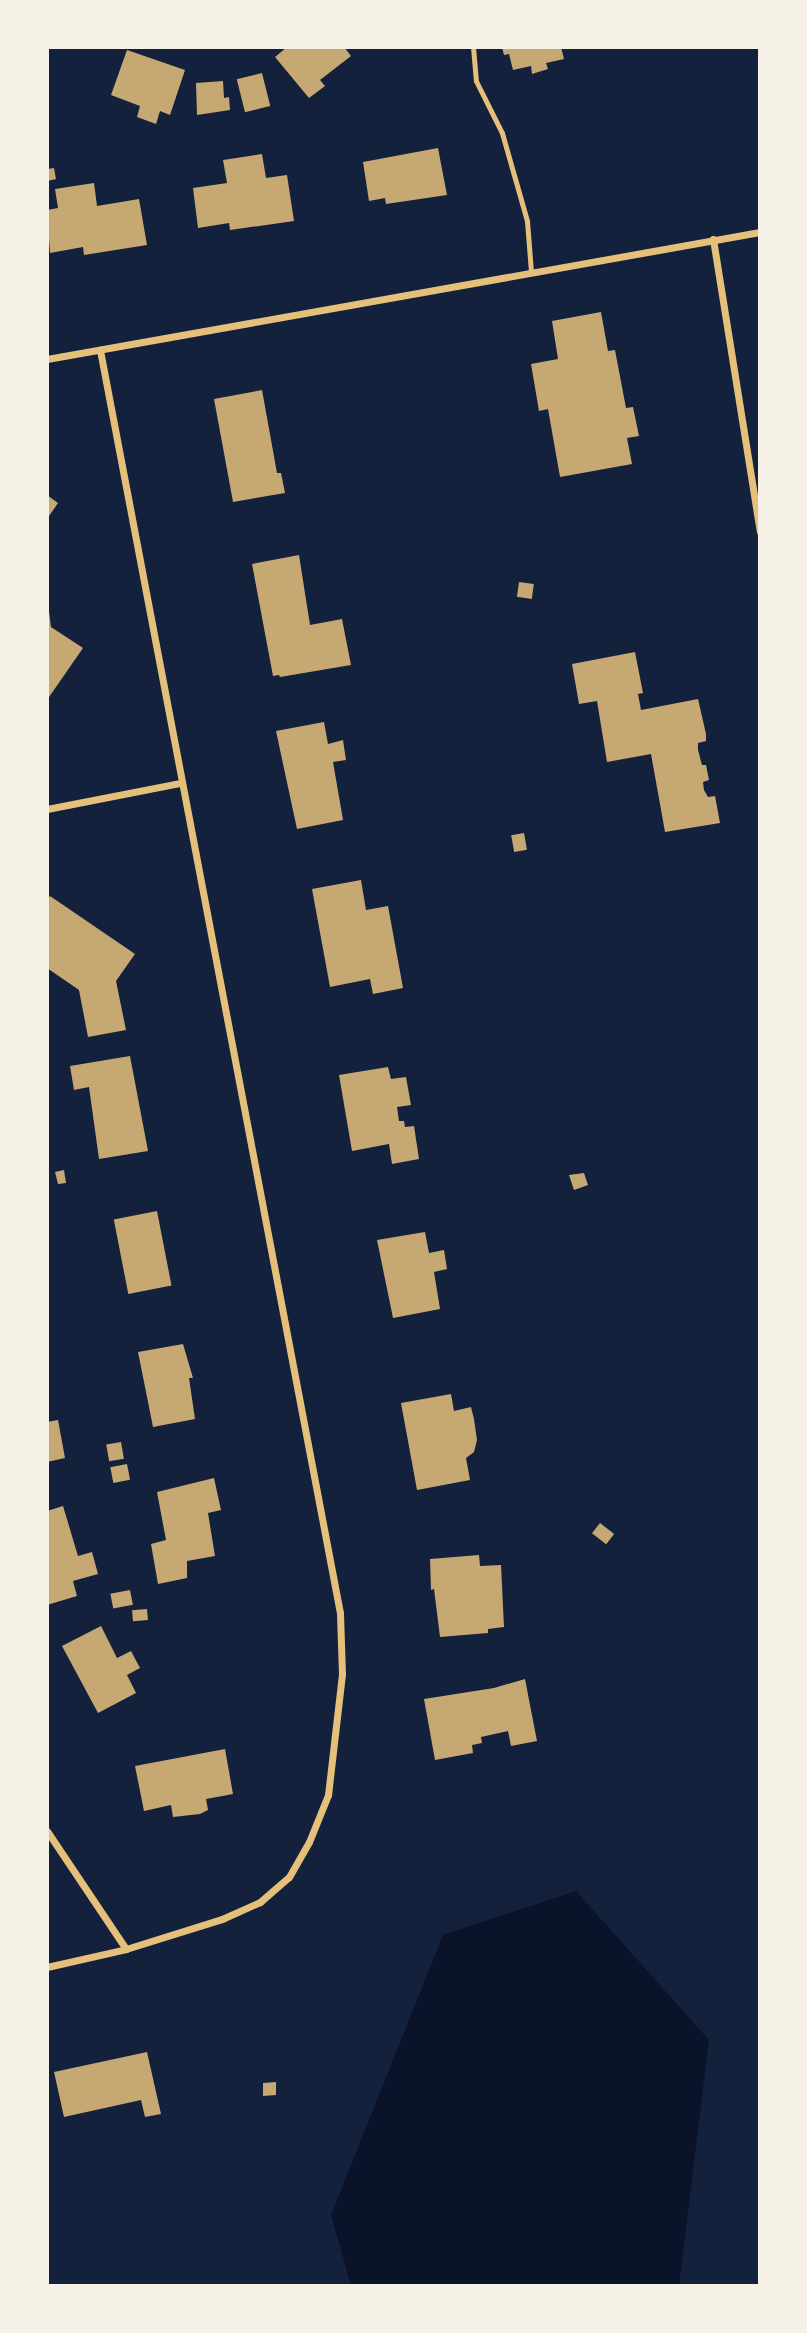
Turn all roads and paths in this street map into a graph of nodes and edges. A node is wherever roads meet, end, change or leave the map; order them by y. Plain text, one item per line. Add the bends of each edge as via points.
1 (473, 47) edge
2 (760, 232) edge
3 (713, 239) junction
4 (531, 272) junction
5 (100, 350) junction
6 (47, 359) edge
7 (760, 531) edge
8 (180, 783) junction
9 (47, 809) edge
10 (47, 1831) edge
11 (126, 1949) junction
12 (47, 1967) edge

1 - 4 lane via 476,81 502,133 527,221
2 - 3 street
3 - 4 street
3 - 7 street
4 - 5 street
5 - 6 street
5 - 8 street
8 - 9 street
8 - 11 street via 337,1600 342,1674 328,1795 289,1877 260,1902 222,1919
10 - 11 street
11 - 12 street

